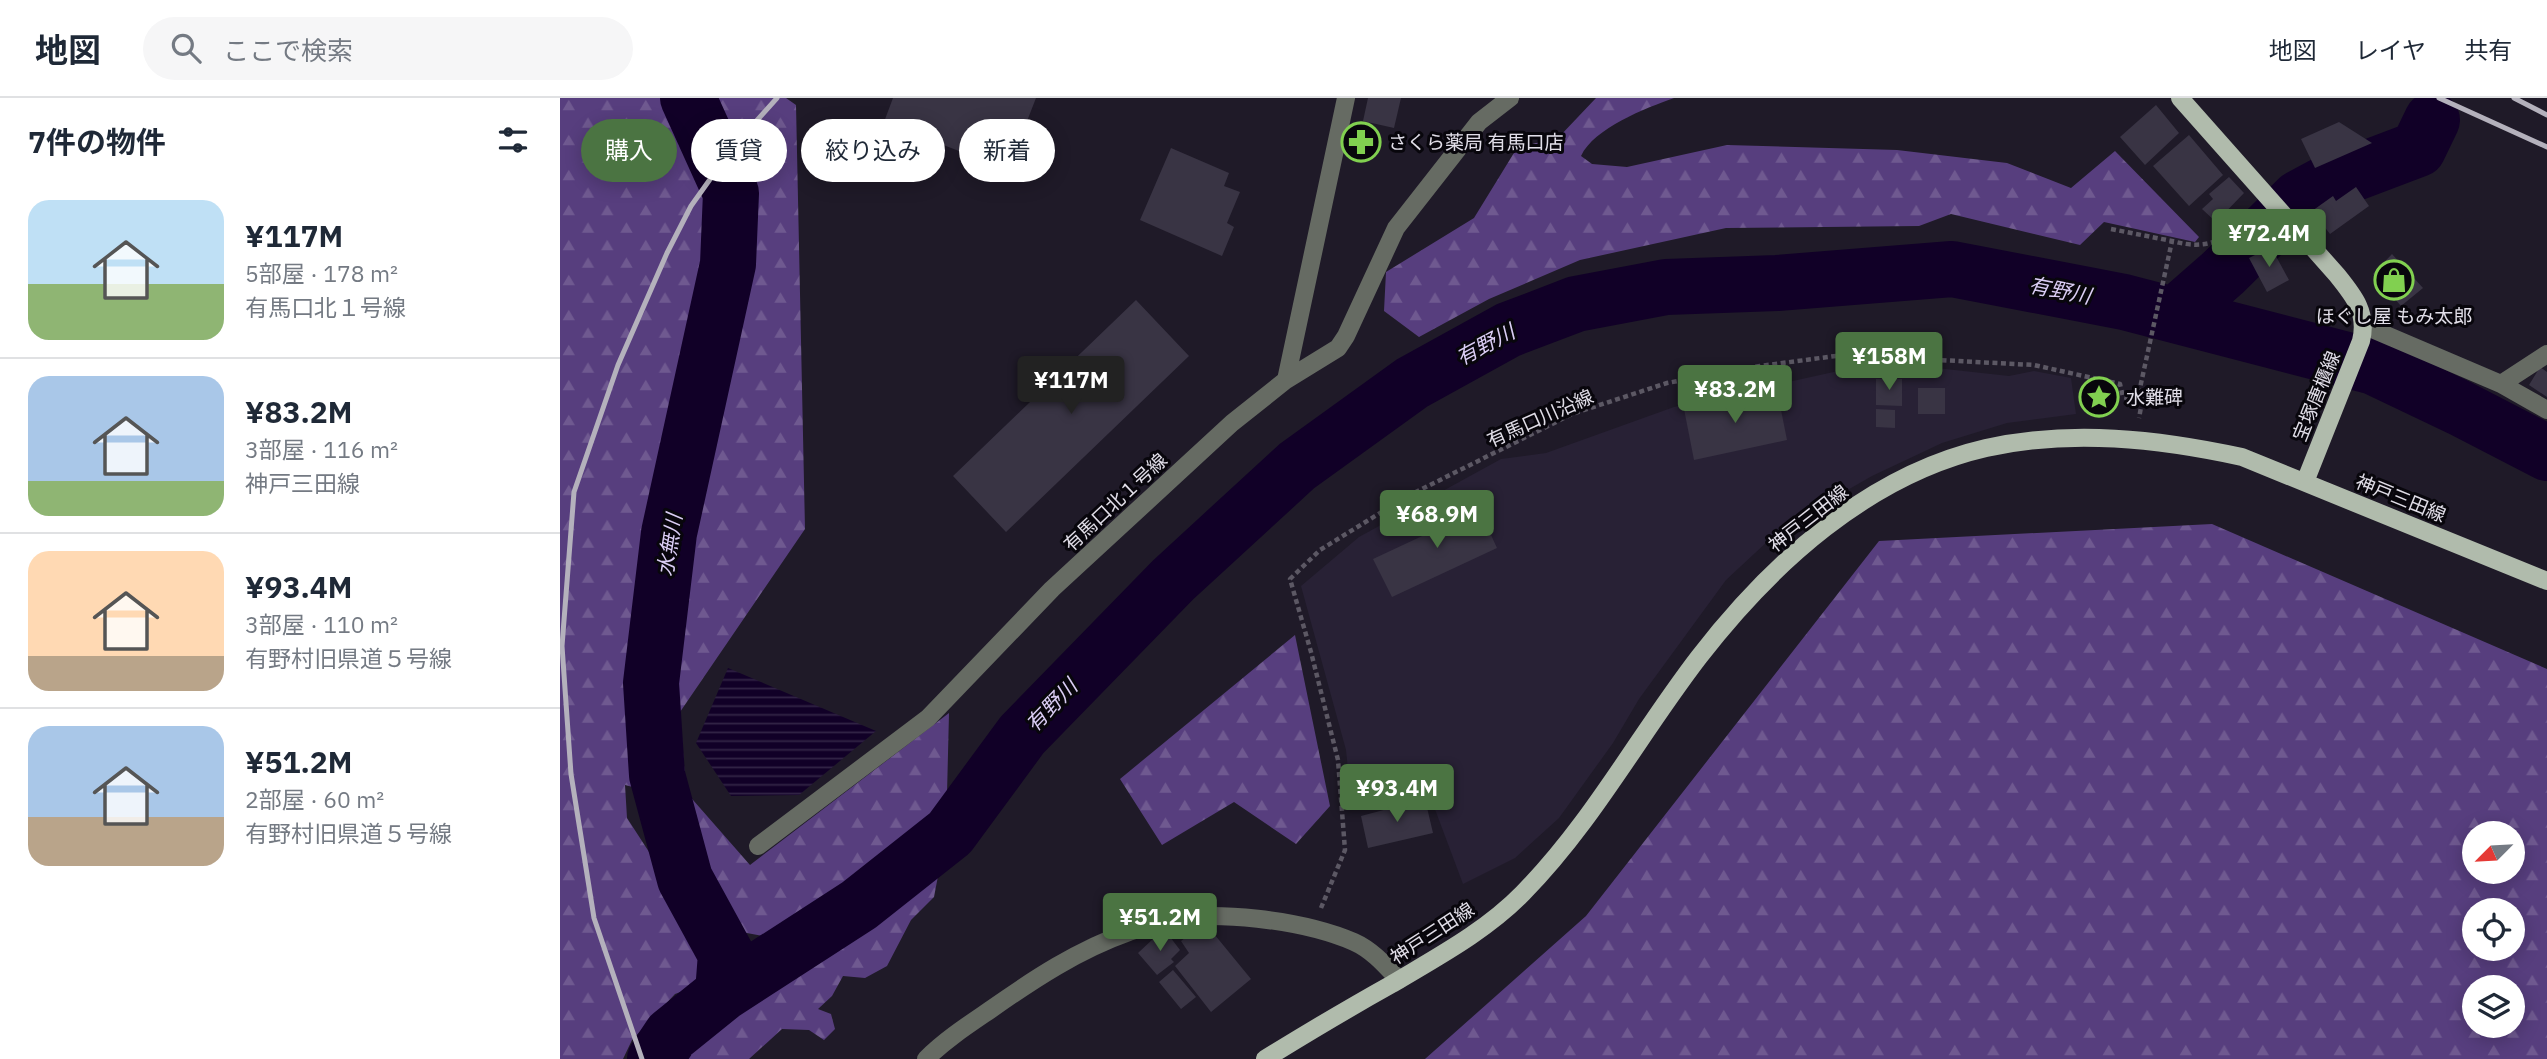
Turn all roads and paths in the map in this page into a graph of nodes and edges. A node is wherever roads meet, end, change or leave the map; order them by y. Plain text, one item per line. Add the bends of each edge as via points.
1 (1346, 98) edge
2 (1510, 98) edge
3 (2180, 98) edge
4 (2268, 199) junction
5 (2111, 229) dead end
6 (2172, 245) junction
7 (2363, 333) junction
8 (2547, 354) edge
9 (1286, 380) junction
10 (2501, 384) junction
11 (2142, 402) junction
12 (2547, 410) edge
13 (2136, 440) junction
14 (2305, 482) junction
15 (2547, 581) edge
16 (758, 846) dead end
17 (1312, 929) junction
18 (1399, 979) junction
19 (926, 1059) edge
20 (1265, 1059) edge

1 - 9 street
2 - 9 street, 有馬口北１号線 via 1479,122 1396,228 1338,348
3 - 4 main road
4 - 6 path via 2217,242
4 - 7 main road via 2351,292 2360,310
5 - 6 path
6 - 11 path via 2140,388
7 - 10 street
7 - 14 main road, 宝塚唐櫃線
8 - 10 street
9 - 16 street, 有馬口北１号線 via 1232,423 1052,589 928,718
10 - 12 street
11 - 13 path
11 - 17 path, 有馬口川沿線 via 2123,397 2120,384 2035,365 1843,355 1760,366 1667,383 1572,414 1406,497 1320,550 1290,579 1338,761 1345,850
13 - 14 main road, 神戸三田線 via 2242,457
13 - 18 main road, 神戸三田線 via 2025,442 1942,461 1861,503 1808,541 1705,649 1576,833 1521,895 1450,950
14 - 15 main road, 神戸三田線
17 - 18 street via 1355,943 1379,958
17 - 19 street via 1223,916 1159,921 1098,943 1036,977
18 - 20 main road, 神戸三田線

